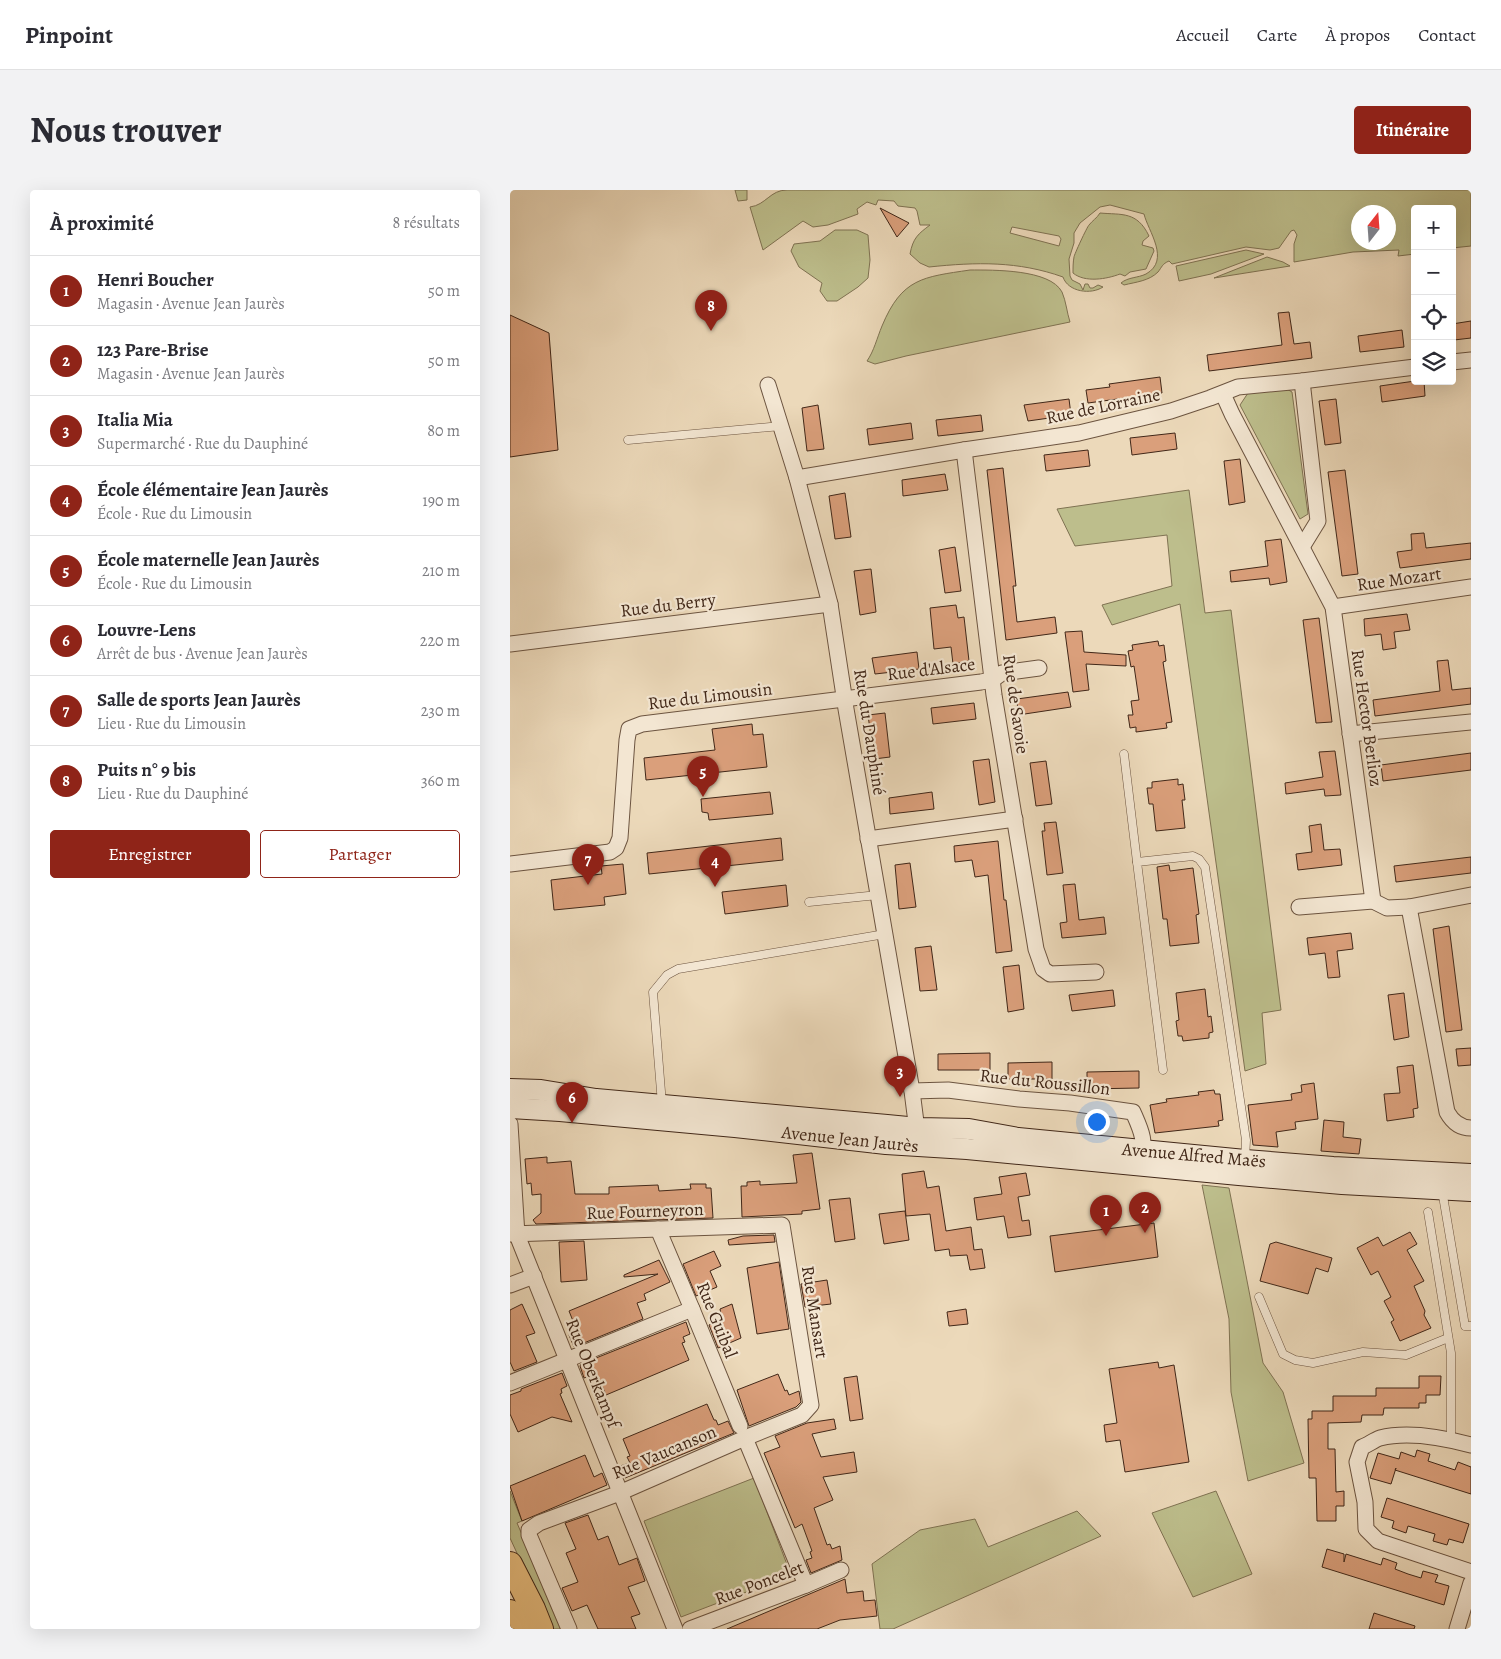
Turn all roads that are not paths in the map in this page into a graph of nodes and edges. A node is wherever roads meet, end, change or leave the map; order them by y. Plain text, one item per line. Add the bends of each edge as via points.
1 (1471, 360) edge
2 (1456, 362) edge
3 (1411, 367) edge
4 (1302, 381) junction
5 (768, 385) dead end
6 (1223, 394) junction
7 (780, 426) junction
8 (628, 440) dead end
9 (964, 450) junction
10 (797, 478) junction
11 (1302, 547) junction
12 (1471, 587) edge
13 (830, 604) junction
14 (1333, 607) junction
15 (510, 644) edge
16 (1039, 668) dead end
17 (992, 680) junction
18 (844, 698) junction
19 (1471, 722) edge
20 (1350, 734) junction
21 (1124, 754) dead end
22 (1015, 819) junction
23 (868, 839) junction
24 (1137, 862) junction
25 (510, 864) edge
26 (878, 895) junction
27 (1471, 895) edge
28 (1372, 901) junction
29 (809, 902) dead end
30 (1299, 907) dead end
31 (1409, 908) junction
32 (884, 934) junction
33 (1096, 972) dead end
34 (1163, 1070) dead end
35 (510, 1089) edge
36 (912, 1090) junction
37 (510, 1093) edge
38 (528, 1099) dead end
39 (568, 1103) dead end
40 (662, 1104) junction
41 (510, 1108) edge
42 (715, 1110) junction
43 (510, 1124) edge
44 (736, 1128) junction
45 (1471, 1128) edge
46 (837, 1129) dead end
47 (939, 1136) dead end
48 (894, 1137) dead end
49 (918, 1137) junction
50 (1005, 1144) dead end
51 (1097, 1145) junction
52 (1140, 1158) junction
53 (1245, 1160) junction
54 (1190, 1171) junction
55 (1471, 1174) edge
56 (1471, 1181) edge
57 (1442, 1189) junction
58 (1471, 1190) edge
59 (1428, 1212) dead end
60 (782, 1224) joint
61 (660, 1229) junction
62 (514, 1235) edge
63 (534, 1276) junction
64 (510, 1285) edge
65 (1259, 1297) dead end
66 (692, 1308) junction
67 (1471, 1326) edge
68 (1448, 1338) junction
69 (567, 1358) junction
70 (510, 1383) edge
71 (811, 1405) joint
72 (743, 1432) junction
73 (1451, 1440) junction
74 (1471, 1445) edge
75 (618, 1493) junction
76 (510, 1564) edge
77 (841, 1570) dead end
78 (1471, 1572) edge
79 (1471, 1583) edge
80 (806, 1586) junction
81 (510, 1612) edge
82 (518, 1629) edge
83 (541, 1629) edge
84 (569, 1629) edge
85 (675, 1629) edge
86 (690, 1629) edge
87 (1457, 1629) edge

1 - 2 street
3 - 4 street, Rue de Lorraine
4 - 6 street, Rue de Lorraine via 1238,387
4 - 11 street via 1318,521
5 - 7 street, Rue du Dauphiné
6 - 9 street, Rue de Lorraine via 1171,411 1079,433
6 - 11 street, Rue Hector Berlioz
7 - 8 lane
7 - 10 street, Rue du Dauphiné
9 - 10 street, Rue de Lorraine
9 - 17 street, Rue de Savoie
10 - 13 street, Rue du Dauphiné
11 - 14 street, Rue Hector Berlioz
12 - 14 street, Rue Mozart
13 - 15 street, Rue du Berry
13 - 18 street, Rue du Dauphiné
14 - 20 street, Rue Hector Berlioz
16 - 17 street, Rue d'Alsace via 1002,673
17 - 18 street, Rue d'Alsace
17 - 22 street, Rue de Savoie
18 - 23 street, Rue du Dauphiné
18 - 25 street, Rue du Limousin via 642,724 629,729 620,838 616,848 610,852
19 - 20 street
20 - 28 street, Rue Hector Berlioz
21 - 24 lane
22 - 23 street
22 - 33 street, Rue de Savoie via 1036,949 1043,970 1050,974
23 - 26 street, Rue du Dauphiné
24 - 34 lane
24 - 53 lane via 1193,856 1200,859 1205,868 1246,1140
26 - 29 lane
26 - 32 street, Rue du Dauphiné
27 - 31 street
28 - 30 street
28 - 31 street via 1387,908
31 - 45 street via 1447,1112 1452,1121
32 - 36 street, Rue du Dauphiné
32 - 40 lane via 678,969 667,974 653,992
35 - 40 main road, Avenue Jean Jaurès
36 - 49 street, Rue du Dauphiné
36 - 52 street, Rue du Roussillon via 948,1090 1133,1112 1142,1135
37 - 38 lane
39 - 42 lane via 703,1116
40 - 42 main road, Avenue Jean Jaurès
41 - 44 main road, Avenue Jean Jaurès
42 - 49 main road, Avenue Jean Jaurès
43 - 62 street, Rue Oberkampf
44 - 46 lane via 762,1122
44 - 49 main road, Avenue Jean Jaurès via 886,1144
47 - 49 lane
48 - 49 lane
49 - 51 main road, Avenue Alfred Maës via 969,1129 1018,1138
49 - 52 main road, Avenue Jean Jaurès via 976,1150
50 - 51 lane via 1079,1151
51 - 52 main road, Avenue Alfred Maës
52 - 53 main road, Avenue Alfred Maës
52 - 54 main road, Avenue Jean Jaurès
53 - 55 main road, Avenue Alfred Maës
54 - 56 lane via 1210,1165
54 - 57 main road, Avenue Alfred Maës
57 - 58 main road, Avenue Alfred Maës
57 - 67 lane via 1465,1326
59 - 68 lane
60 - 61 street, Rue Fourneyron
60 - 71 street, Rue Mansart
61 - 62 street, Rue Fourneyron
61 - 66 street, Rue Guibal
62 - 63 street, Rue Oberkampf
63 - 64 street
63 - 69 street, Rue Oberkampf
65 - 68 lane via 1282,1354 1294,1360 1313,1363 1363,1352 1406,1355
66 - 69 street
66 - 72 street, Rue Guibal
68 - 73 lane via 1451,1353
69 - 70 street
69 - 75 street, Rue Oberkampf
71 - 72 street, Rue Vaucanson via 802,1415
72 - 75 street, Rue Vaucanson
72 - 80 street, Rue Guibal
73 - 74 street
73 - 78 street via 1414,1435 1380,1438 1362,1447 1357,1462 1365,1502 1366,1529 1378,1541
75 - 84 street, Rue Vaucanson via 539,1523 530,1530 529,1535
75 - 85 street, Rue Oberkampf
76 - 83 highway
77 - 80 street, Rue Poncelet
79 - 87 street
80 - 86 street, Rue Poncelet
81 - 82 highway

